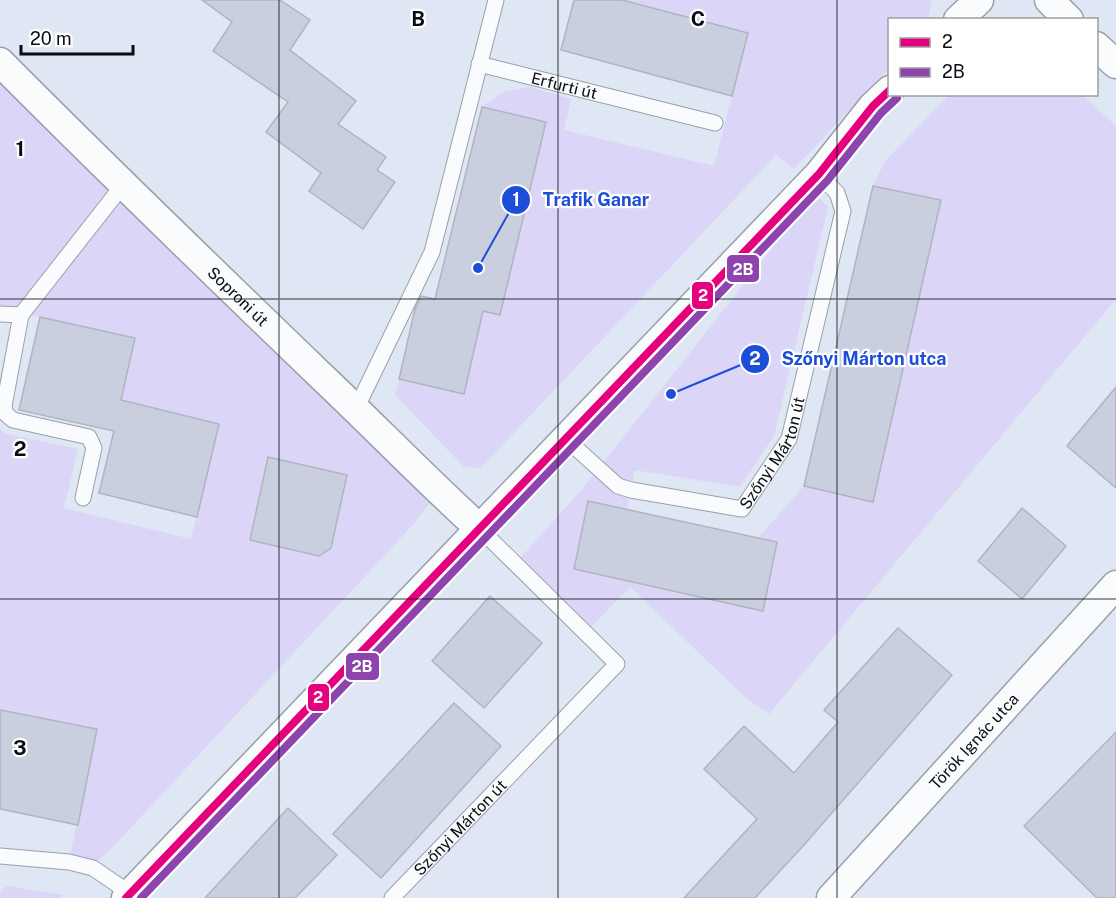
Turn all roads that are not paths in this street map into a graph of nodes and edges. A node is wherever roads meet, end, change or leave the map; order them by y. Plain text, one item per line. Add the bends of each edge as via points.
1 (496, 0) edge
2 (979, 0) edge
3 (1049, 0) edge
4 (960, 18) edge
5 (1067, 18) edge
6 (1098, 47) edge
7 (0, 62) edge
8 (479, 64) junction
9 (1116, 64) edge
10 (888, 92) edge
11 (716, 123) dead end
12 (819, 174) junction
13 (123, 185) junction
14 (0, 314) edge
15 (21, 315) junction
16 (356, 409) junction
17 (566, 439) junction
18 (83, 498) dead end
19 (480, 528) junction
20 (1116, 585) edge
21 (0, 856) edge
22 (128, 896) edge
23 (392, 898) edge
24 (831, 898) edge

1 - 8 lane
2 - 4 street
3 - 5 street
6 - 9 street
7 - 13 street, Soproni út
8 - 11 lane, Erfurti út
8 - 16 lane via 432,252
10 - 12 street
12 - 17 street
12 - 17 lane, Szőnyi Márton út via 837,194 843,211 789,439 742,510 618,486
13 - 15 lane
13 - 16 street, Soproni út
14 - 15 lane
15 - 18 lane via 4,406 6,414 13,420 89,437 94,448
16 - 19 street, Soproni út
17 - 19 street
19 - 22 street
19 - 23 lane, Szőnyi Márton út via 617,664
20 - 24 street, Török Ignác utca
21 - 22 lane via 93,867

